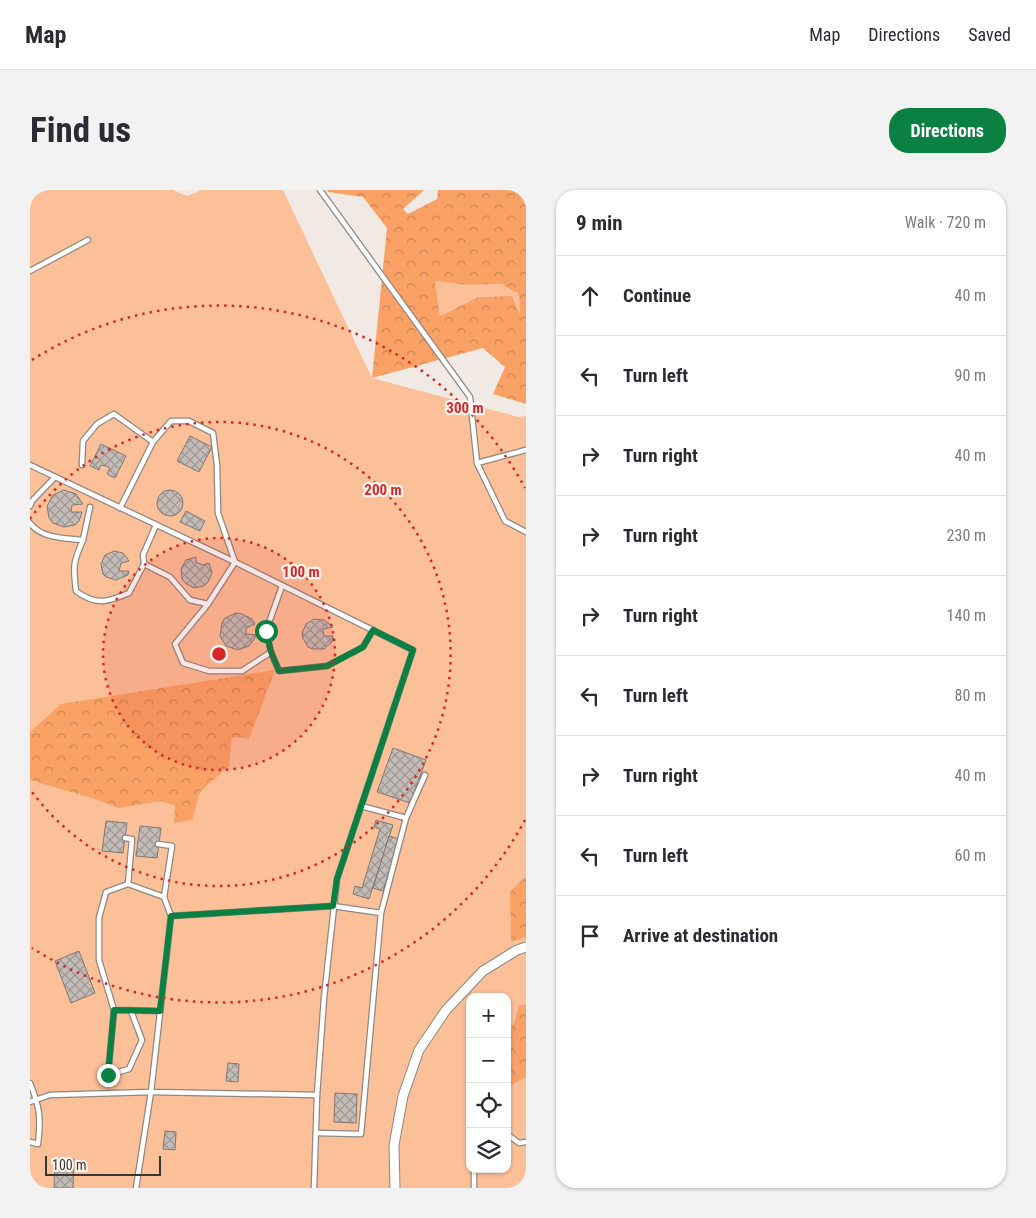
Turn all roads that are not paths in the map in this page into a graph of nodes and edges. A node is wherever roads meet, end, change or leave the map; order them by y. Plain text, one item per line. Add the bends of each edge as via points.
1 (320, 190) edge
2 (88, 240) dead end
3 (30, 271) edge
4 (153, 442) junction
5 (526, 450) edge
6 (477, 463) junction
7 (30, 465) edge
8 (82, 465) dead end
9 (55, 477) junction
10 (30, 506) edge
11 (90, 507) dead end
12 (120, 508) junction
13 (30, 523) edge
14 (156, 525) junction
15 (526, 532) edge
16 (83, 540) junction
17 (235, 562) junction
18 (144, 564) junction
19 (282, 586) junction
20 (208, 604) junction
21 (373, 630) junction
22 (271, 652) junction
23 (425, 775) dead end
24 (361, 806) junction
25 (406, 818) junction
26 (125, 838) dead end
27 (158, 844) dead end
28 (128, 884) junction
29 (164, 897) junction
30 (333, 906) junction
31 (381, 913) junction
32 (171, 916) junction
33 (526, 947) edge
34 (114, 1010) junction
35 (160, 1011) junction
36 (131, 1012) junction
37 (30, 1083) edge
38 (151, 1092) junction
39 (317, 1095) junction
40 (37, 1100) junction
41 (30, 1102) edge
42 (316, 1133) junction
43 (511, 1137) edge
44 (30, 1142) edge
45 (526, 1142) edge
46 (474, 1173) edge
47 (136, 1188) edge
48 (314, 1188) edge
49 (395, 1188) edge
50 (474, 1188) edge

1 - 6 lane via 470,397
2 - 3 lane
4 - 8 lane via 114,414 97,424 83,441
4 - 12 lane
4 - 17 lane via 171,421 189,421 213,433 218,513
5 - 6 lane
6 - 15 lane via 505,521
7 - 9 lane
9 - 10 lane
9 - 12 lane
11 - 16 lane
12 - 14 lane
13 - 16 lane via 36,530 53,536
14 - 17 lane
14 - 18 lane via 143,555
16 - 18 lane via 74,559 74,576 76,591 87,599 108,602 129,593
17 - 19 lane
17 - 20 lane
18 - 20 lane via 170,577 190,600
19 - 21 lane
19 - 22 lane via 266,631
20 - 22 lane via 175,644 183,663 209,671 242,671
21 - 22 lane via 363,647 327,666 279,671
21 - 24 lane via 413,650
23 - 25 lane
24 - 25 lane
24 - 30 lane via 337,879
25 - 31 lane
26 - 28 lane via 132,839
27 - 29 lane via 172,846
28 - 29 lane
28 - 34 lane via 106,892 99,918 99,960
29 - 32 lane
30 - 31 lane
30 - 32 lane
30 - 39 lane
31 - 42 lane via 361,1134
32 - 35 lane
33 - 49 street via 484,972 446,1010 420,1050 403,1096 394,1145
34 - 36 lane
34 - 36 lane via 108,1075 129,1069 142,1040
35 - 36 lane
35 - 38 lane
37 - 40 lane
38 - 39 lane
38 - 40 lane via 50,1095
38 - 47 lane
39 - 42 lane
40 - 41 lane
40 - 44 lane via 41,1118 38,1144
42 - 48 lane
43 - 45 lane via 519,1143
46 - 50 lane

